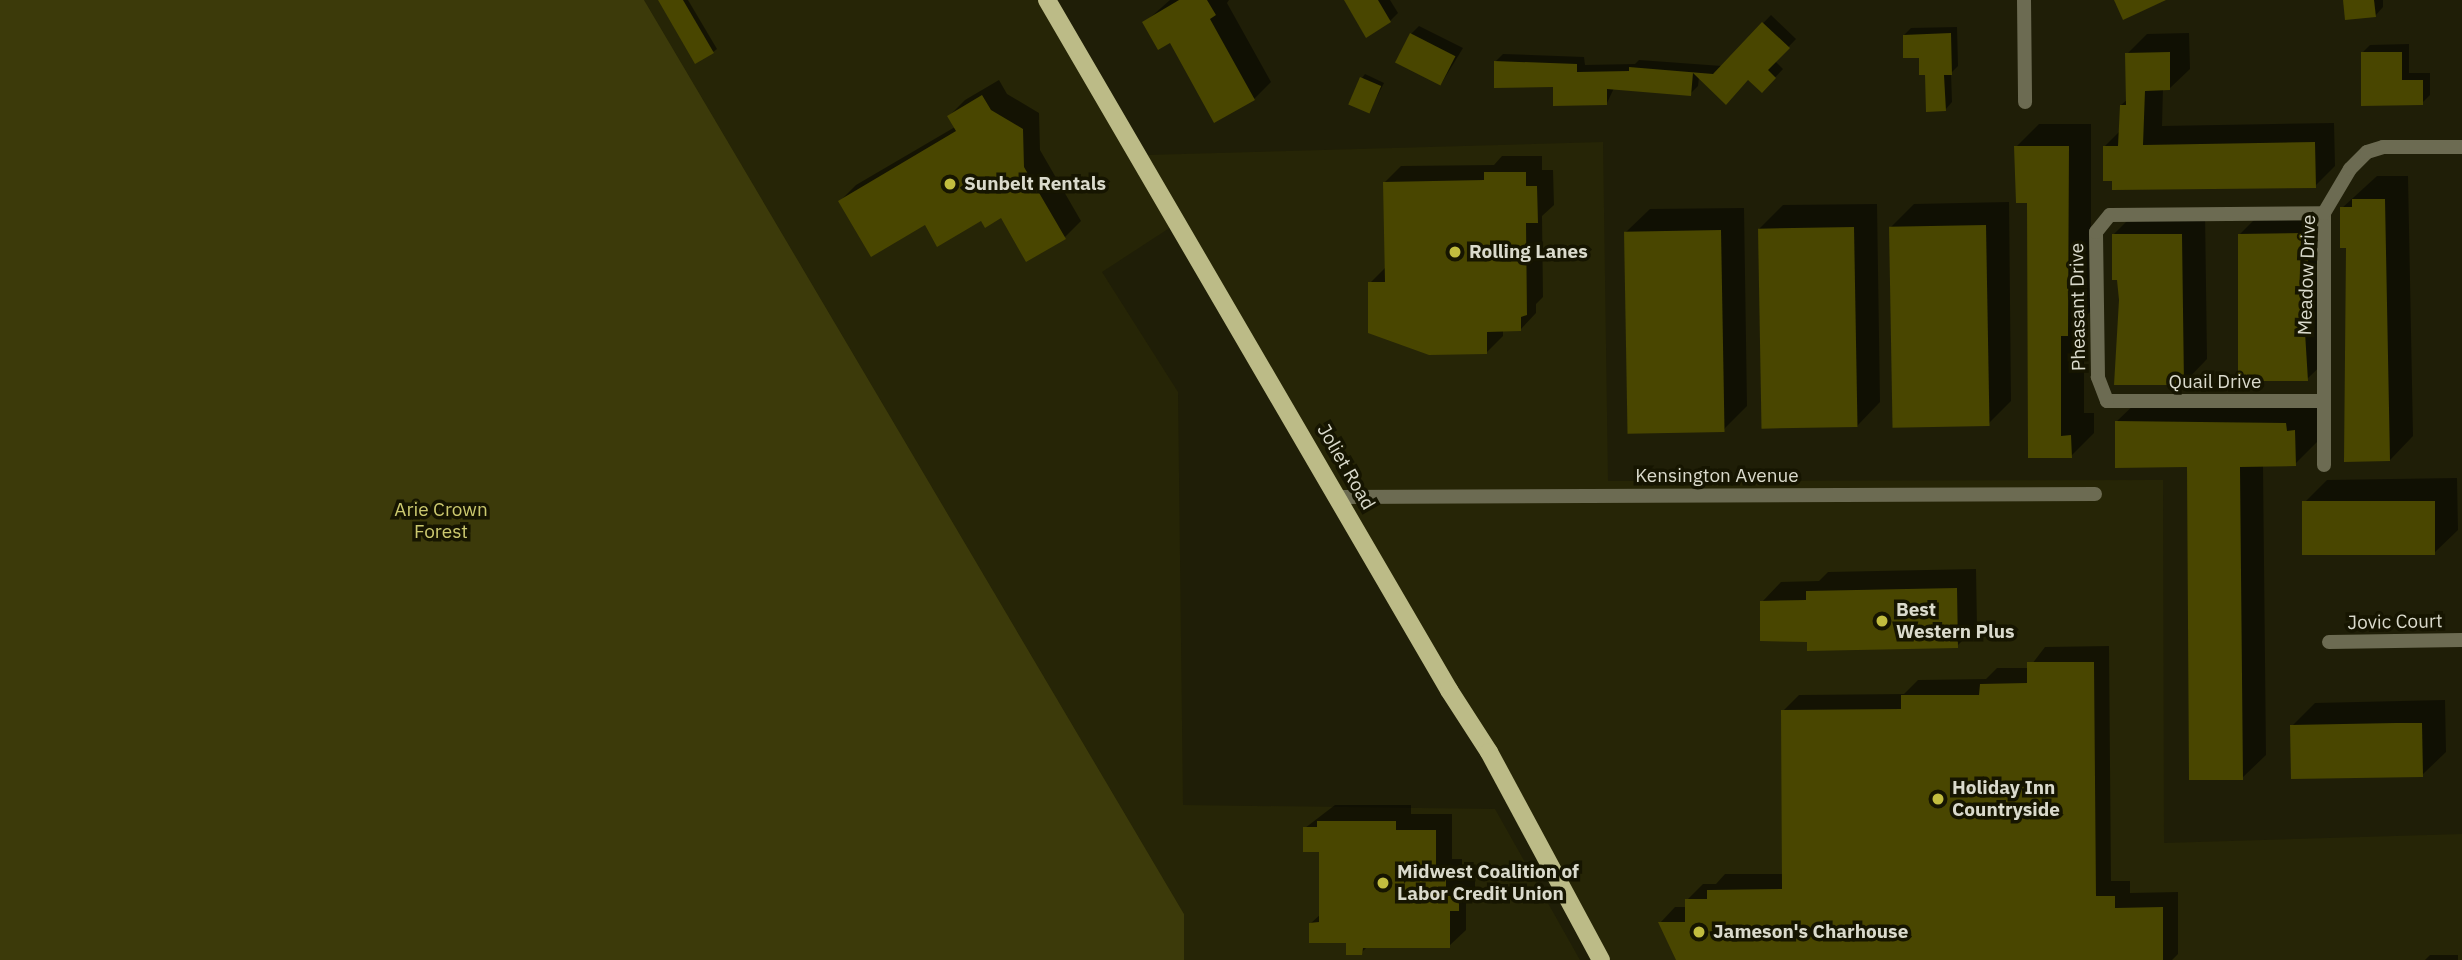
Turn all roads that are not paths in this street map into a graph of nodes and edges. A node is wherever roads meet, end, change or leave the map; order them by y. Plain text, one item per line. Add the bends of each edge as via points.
1 (1047, 0) edge
2 (2024, 0) edge
3 (2025, 102) dead end
4 (2462, 147) edge
5 (2324, 213) junction
6 (2107, 401) joint
7 (2324, 401) junction
8 (2324, 465) dead end
9 (2095, 494) dead end
10 (1340, 497) junction
11 (2462, 640) edge
12 (2329, 642) dead end
13 (1601, 960) edge

1 - 10 main road, Joliet Road
2 - 3 street
4 - 5 street, Meadow Drive via 2383,147 2367,152 2350,169
5 - 6 street, Pheasant Drive via 2110,215 2096,232 2098,377
5 - 7 street, Meadow Drive
6 - 7 street, Quail Drive
7 - 8 street, Meadow Drive
9 - 10 street, Kensington Avenue
10 - 13 main road, Joliet Road via 1448,690 1489,752
11 - 12 street, Jovic Court

